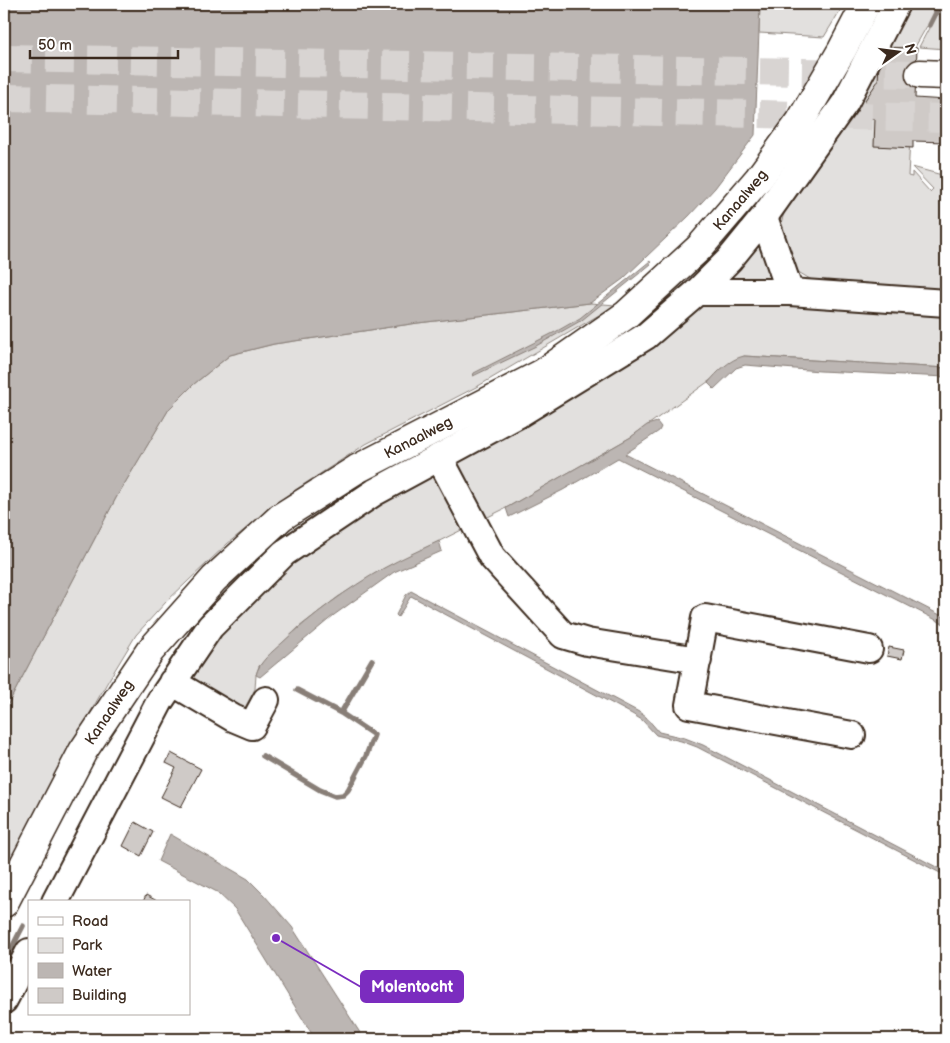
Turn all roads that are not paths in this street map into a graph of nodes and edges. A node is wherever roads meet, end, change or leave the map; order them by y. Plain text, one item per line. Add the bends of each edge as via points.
1 (866, 4) edge
2 (896, 4) edge
3 (764, 217) junction
4 (697, 292) junction
5 (790, 292) junction
6 (946, 303) edge
7 (439, 457) junction
8 (869, 649) dead end
9 (698, 660) junction
10 (172, 682) junction
11 (266, 700) dead end
12 (852, 735) dead end
13 (56, 900) edge
14 (4, 903) edge
15 (28, 954) edge
16 (4, 1000) edge

1 - 14 main road, Kanaalweg via 800,122 759,178 699,248 626,314 543,373 357,469 281,517 214,580 150,651 83,751
2 - 3 street via 844,103
3 - 4 street via 729,260
3 - 5 street
4 - 5 street
4 - 7 street via 646,336 519,414
5 - 6 street
7 - 9 street via 492,557 562,635
7 - 10 street via 375,492 284,553 210,627
8 - 9 street via 705,618
9 - 12 street via 689,705
10 - 11 street via 252,726
10 - 13 street
15 - 16 street

